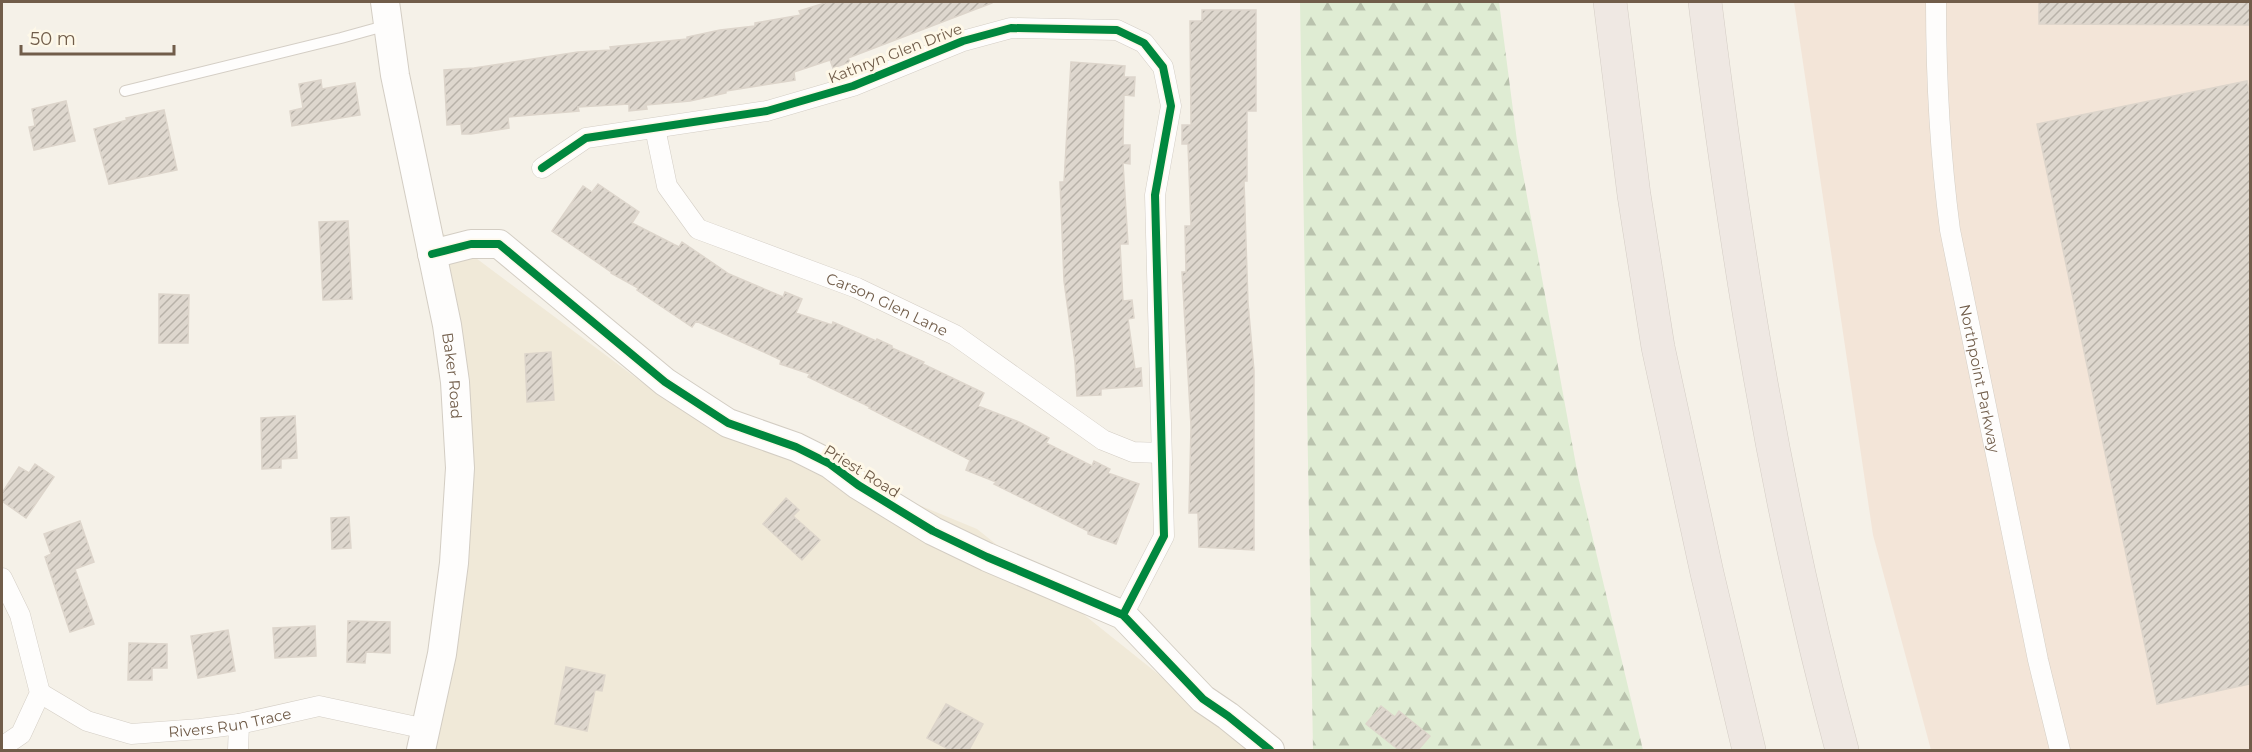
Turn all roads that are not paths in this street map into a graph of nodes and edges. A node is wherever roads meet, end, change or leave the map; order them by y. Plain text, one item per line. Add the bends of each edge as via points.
1 (1610, 2) edge
2 (1706, 2) edge
3 (1936, 2) edge
4 (386, 13) edge
5 (125, 91) dead end
6 (655, 128) junction
7 (542, 168) dead end
8 (432, 254) junction
9 (1161, 453) junction
10 (2, 578) edge
11 (1123, 615) junction
12 (40, 693) junction
13 (239, 724) junction
14 (424, 740) edge
15 (2, 747) edge
16 (238, 750) edge
17 (1270, 750) edge
18 (1749, 750) edge
19 (1842, 750) edge
20 (2060, 750) edge

1 - 18 highway via 1658,347
2 - 19 highway via 1721,126 1765,406 1803,593
3 - 20 street, Northpoint Parkway via 1937,106 1950,230
4 - 5 lane via 341,38
4 - 8 street, Baker Road
6 - 7 street, Kathryn Glen Drive via 586,138
6 - 9 street, Carson Glen Lane via 667,186 698,229 857,288 955,335 1103,440 1132,452
6 - 9 street, Kathryn Glen Drive via 767,111 853,86 963,41 1011,28 1117,30 1144,43 1163,67 1171,106 1155,195
8 - 11 street, Priest Road via 471,244 499,244 665,382 728,423 796,447 830,464 933,531
8 - 14 street, Baker Road via 455,382 460,468 454,563 442,654
9 - 11 street, Kathryn Glen Drive via 1164,536
10 - 12 street via 20,615
11 - 17 street, Priest Road via 1203,699
12 - 13 street, Rivers Run Trace via 87,721 131,734
12 - 15 street via 21,734
13 - 14 street, Rivers Run Trace via 319,706
13 - 16 street

